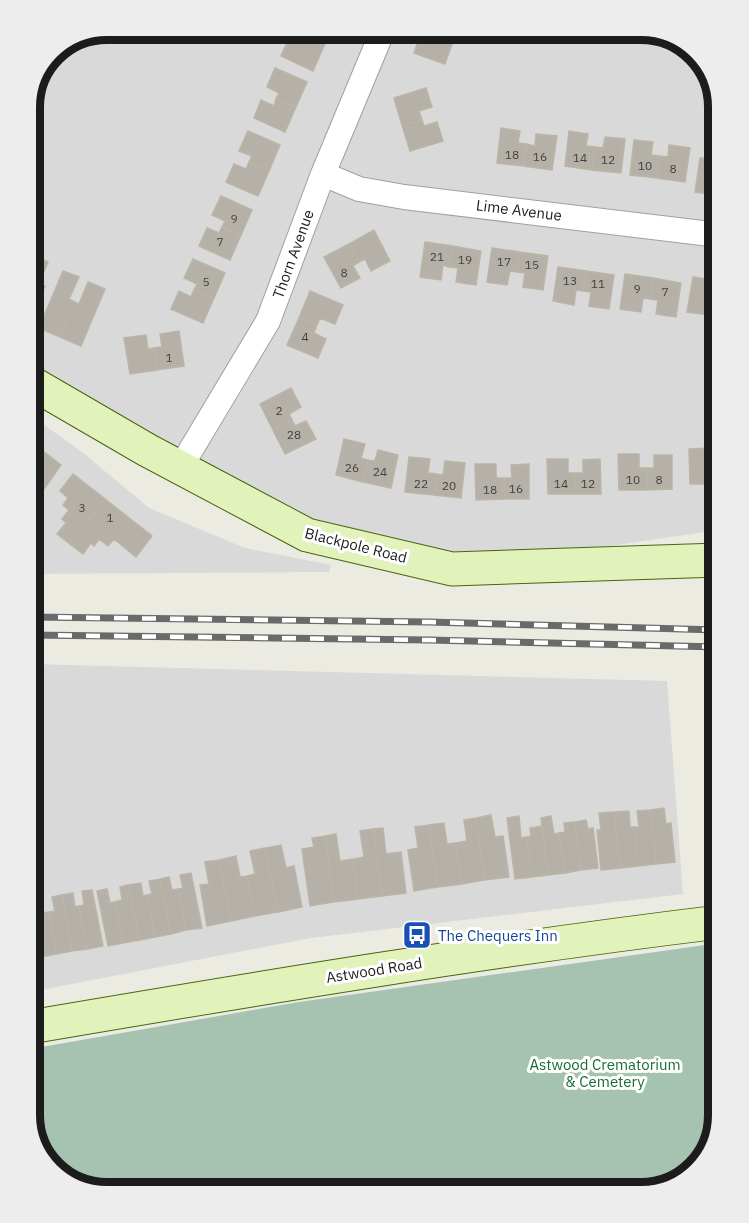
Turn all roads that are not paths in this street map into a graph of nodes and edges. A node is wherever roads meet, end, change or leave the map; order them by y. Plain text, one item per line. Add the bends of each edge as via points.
1 (378, 41) edge
2 (323, 174) junction
3 (708, 233) edge
4 (41, 388) edge
5 (180, 468) junction
6 (708, 560) edge
7 (708, 923) edge
8 (40, 1025) edge

1 - 2 street, Thorn Avenue
2 - 3 street, Lime Avenue via 359,189 404,196
2 - 5 street, Thorn Avenue via 268,321
4 - 5 main road, Blackpole Road
5 - 6 main road, Blackpole Road via 307,535 452,569
7 - 8 main road, Astwood Road via 326,977

